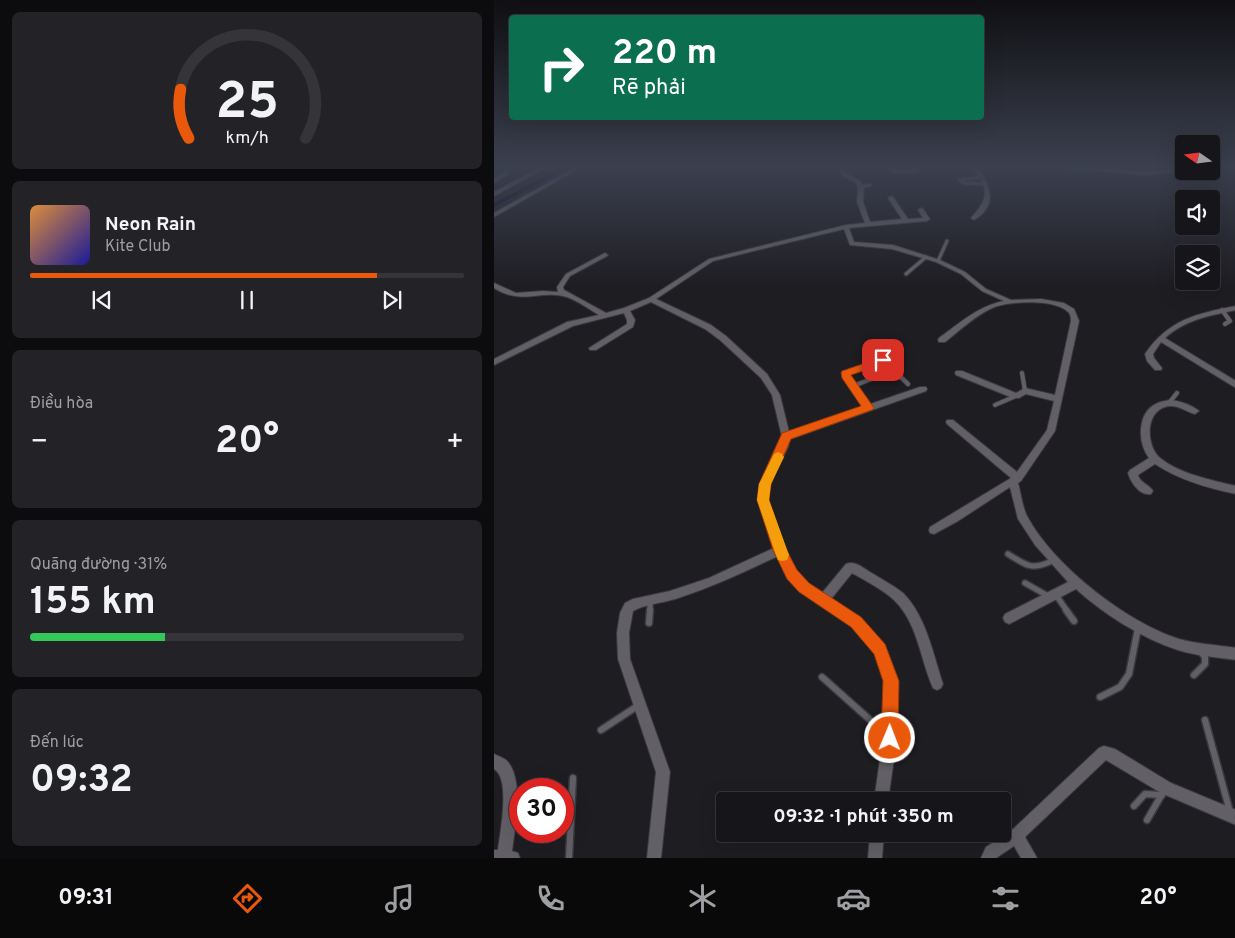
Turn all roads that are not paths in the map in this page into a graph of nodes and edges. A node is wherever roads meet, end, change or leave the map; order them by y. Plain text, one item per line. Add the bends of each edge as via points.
1 (508, 207) edge
2 (862, 207) edge
3 (897, 207) edge
4 (984, 207) edge
5 (921, 210) dead end
6 (494, 215) edge
7 (974, 218) dead end
8 (906, 221) junction
9 (868, 224) junction
10 (846, 227) junction
11 (947, 242) dead end
12 (605, 255) dead end
13 (926, 257) junction
14 (938, 261) junction
15 (906, 274) dead end
16 (494, 285) edge
17 (568, 295) junction
18 (651, 299) junction
19 (1010, 301) junction
20 (1235, 308) edge
21 (626, 310) junction
22 (1222, 310) junction
23 (604, 315) junction
24 (1225, 324) dead end
25 (942, 340) dead end
26 (1161, 340) junction
27 (593, 348) dead end
28 (494, 362) edge
29 (1158, 368) dead end
30 (895, 370) junction
31 (959, 373) dead end
32 (1022, 373) dead end
33 (908, 384) dead end
34 (1235, 385) edge
35 (853, 386) junction
36 (923, 389) dead end
37 (1025, 391) junction
38 (1177, 393) dead end
39 (1016, 396) junction
40 (1059, 400) junction
41 (1169, 403) junction
42 (995, 405) dead end
43 (868, 408) junction
44 (1195, 411) dead end
45 (950, 422) dead end
46 (786, 436) junction
47 (1155, 459) junction
48 (1015, 479) junction
49 (1235, 490) edge
50 (1148, 491) dead end
51 (934, 530) dead end
52 (780, 550) junction
53 (1008, 554) dead end
54 (1054, 560) junction
55 (1025, 583) dead end
56 (1076, 583) junction
57 (1052, 596) junction
58 (650, 600) junction
59 (824, 600) junction
60 (1008, 618) dead end
61 (1074, 621) dead end
62 (649, 623) dead end
63 (1138, 627) junction
64 (1199, 649) junction
65 (1235, 654) edge
66 (1194, 675) dead end
67 (822, 677) dead end
68 (937, 684) dead end
69 (1100, 697) dead end
70 (640, 705) junction
71 (1205, 720) dead end
72 (601, 730) dead end
73 (890, 738) junction
74 (494, 761) edge
75 (882, 792) edge
76 (1164, 792) junction
77 (1134, 806) dead end
78 (1233, 817) edge
79 (1147, 820) dead end
80 (1016, 836) junction
81 (876, 842) edge
82 (570, 843) edge
83 (504, 857) edge
84 (569, 858) edge
85 (654, 858) edge
86 (875, 858) edge
87 (988, 858) edge
88 (1030, 858) edge

1 - 6 street
2 - 9 street
3 - 8 street
4 - 7 street
5 - 8 street via 927,219
8 - 9 street
9 - 10 street
10 - 13 street via 852,244 893,247
10 - 18 street via 711,260
11 - 14 lane
12 - 17 street via 565,279 560,287
13 - 14 street
13 - 15 lane
14 - 19 street via 963,273 984,290
16 - 17 street via 513,295
17 - 23 street
18 - 21 street
18 - 46 street via 708,326 764,376 776,395
19 - 25 street via 990,306
19 - 40 street via 1053,303 1067,306 1073,312 1075,321
20 - 22 street
21 - 23 street
21 - 27 street via 630,325
22 - 24 lane via 1230,322
22 - 26 street via 1198,315 1174,327
23 - 28 street via 570,324
26 - 29 street via 1149,354
26 - 34 street
30 - 33 lane
30 - 35 lane
30 - 35 lane via 883,360 846,373
31 - 39 street
32 - 37 lane
35 - 43 lane
36 - 43 street
37 - 39 street
37 - 40 street
38 - 41 lane
39 - 42 lane
40 - 48 street via 1051,431
41 - 44 street
41 - 47 street via 1151,412 1145,426 1146,441
43 - 46 street
45 - 48 street
46 - 52 street via 765,484 763,500
47 - 49 street via 1192,477
47 - 50 street via 1133,473 1135,481
48 - 51 street via 961,516
48 - 54 street via 1022,516
52 - 58 street via 711,582
52 - 59 street via 792,574 804,588
53 - 54 lane via 1037,569
54 - 56 street
55 - 57 lane
56 - 57 street
56 - 63 street
57 - 60 street
57 - 61 lane
58 - 62 lane
58 - 70 street via 629,607 623,633 624,659
59 - 68 street via 850,567 902,601 923,640
59 - 73 street via 856,622 880,650 891,681
63 - 64 street via 1179,645
63 - 69 lane via 1130,674 1120,687
64 - 65 street
64 - 66 lane via 1206,661
67 - 73 lane
70 - 72 lane
70 - 85 street via 663,772
71 - 78 lane
73 - 75 street
74 - 83 street via 508,772 510,790
76 - 77 lane via 1145,794
76 - 78 street
76 - 79 lane
76 - 80 street via 1104,753
80 - 87 street
80 - 88 street
81 - 86 street
82 - 84 lane

